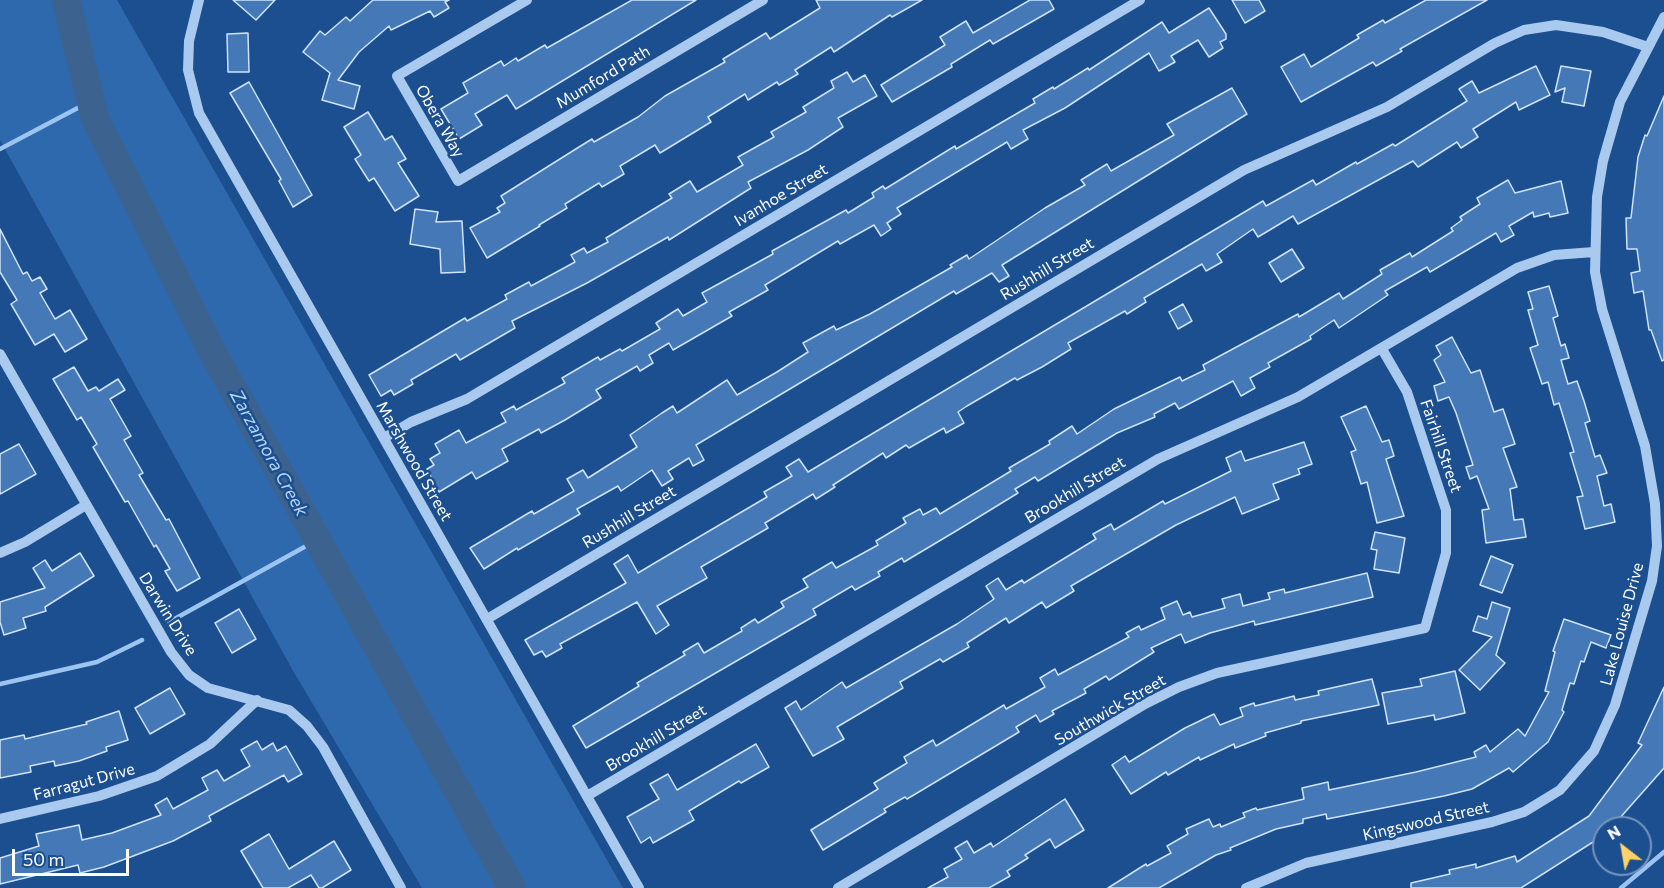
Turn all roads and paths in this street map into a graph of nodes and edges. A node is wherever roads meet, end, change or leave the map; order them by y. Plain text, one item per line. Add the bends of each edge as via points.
1 (199, 0) edge
2 (527, 0) edge
3 (763, 0) edge
4 (1140, 0) edge
5 (1664, 17) edge
6 (1648, 47) junction
7 (458, 181) joint
8 (1594, 252) junction
9 (1382, 349) junction
10 (0, 354) edge
11 (384, 438) junction
12 (86, 506) junction
13 (0, 553) edge
14 (487, 619) junction
15 (1425, 628) joint
16 (257, 700) junction
17 (1594, 751) joint
18 (587, 796) junction
19 (0, 819) edge
20 (401, 888) edge
21 (639, 888) edge
22 (838, 888) edge
23 (1246, 888) edge

1 - 11 street, Marshwood Street via 189,41 188,70 199,113
2 - 7 street, Obera Way via 396,76
3 - 7 street, Mumford Path
4 - 11 street, Ivanhoe Street via 467,399
5 - 6 street, Lake Louise Drive
6 - 8 street, Lake Louise Drive via 1620,102 1603,161
6 - 14 street, Rushhill Street via 1602,32 1556,25 1524,30 1495,43 1387,107 1244,170
8 - 9 street, Brookhill Street via 1554,255 1517,268
8 - 17 street, Lake Louise Drive via 1602,309 1645,446 1655,504 1657,546 1652,582 1616,705
9 - 15 street, Fairhill Street via 1407,392 1446,510 1446,553
9 - 18 street, Brookhill Street via 1265,414 1158,459
10 - 12 street, Darwin Drive
11 - 14 street, Marshwood Street
12 - 13 street
12 - 16 street, Darwin Drive via 171,652 189,675 208,688
14 - 18 street, Marshwood Street
15 - 22 street, Southwick Street via 1217,673 1179,687
16 - 19 street, Farragut Drive via 210,744 157,776 99,796
16 - 20 street, Darwin Drive via 289,710 308,726
17 - 23 street, Kingswood Street via 1560,790 1524,812 1306,863
18 - 21 street, Marshwood Street

